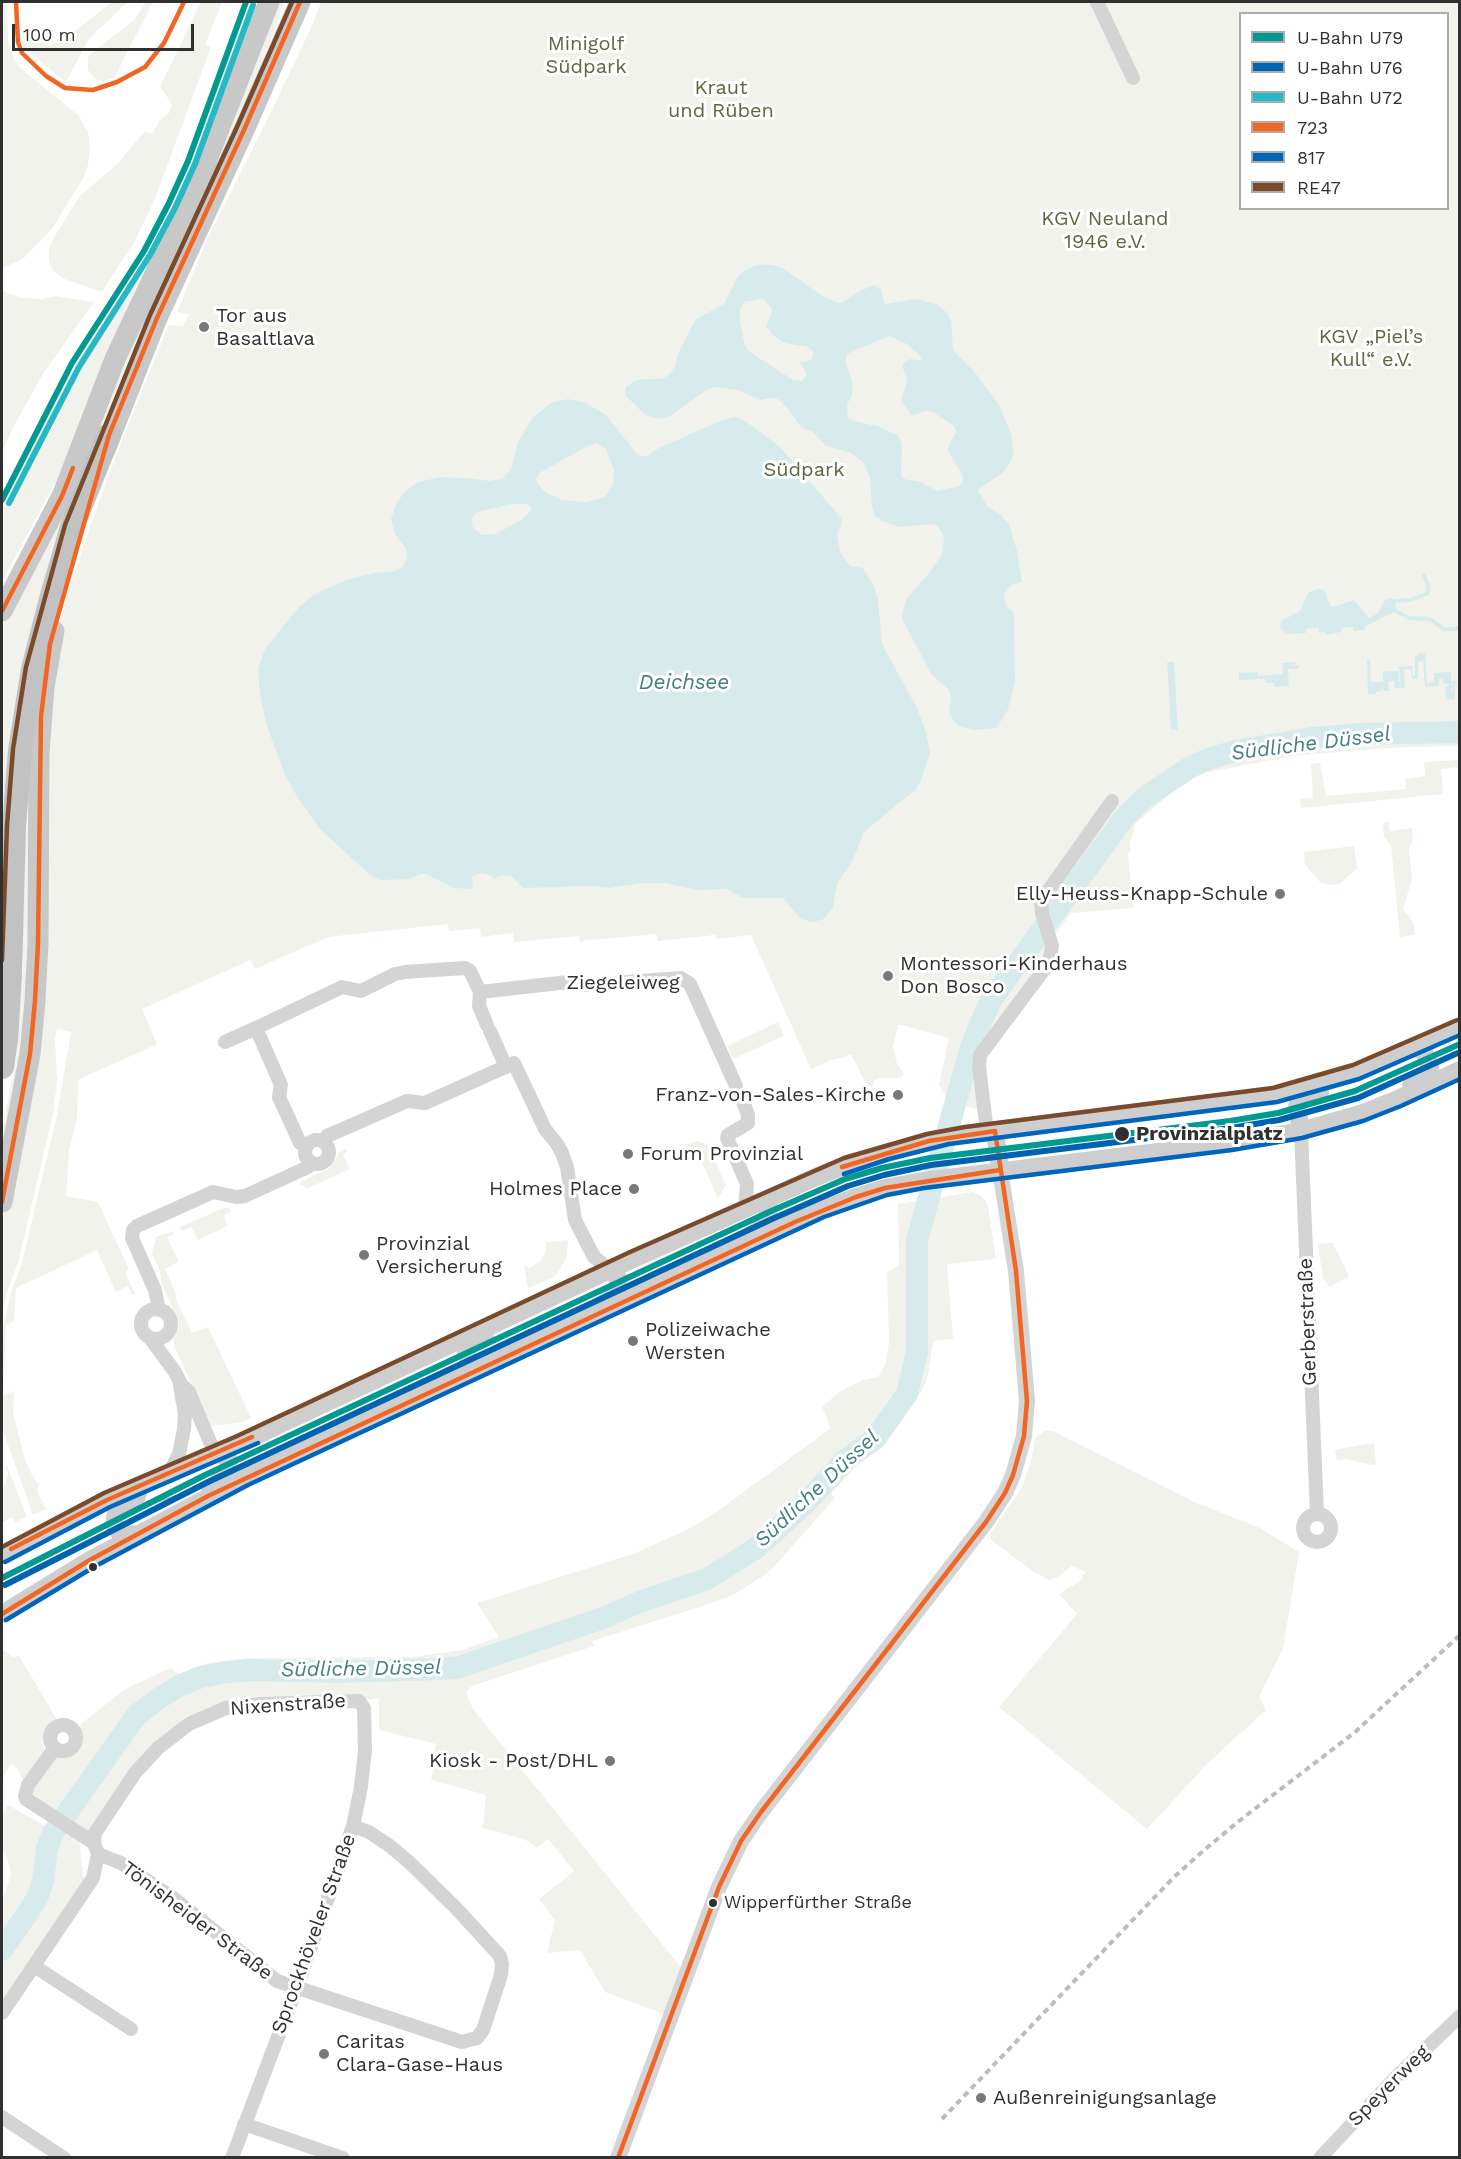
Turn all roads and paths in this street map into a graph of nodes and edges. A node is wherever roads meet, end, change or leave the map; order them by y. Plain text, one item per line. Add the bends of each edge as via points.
1 (269, 2) edge
2 (300, 2) edge
3 (1096, 2) edge
4 (1133, 78) dead end
5 (109, 435) junction
6 (2, 611) edge
7 (1112, 801) dead end
8 (480, 992) junction
9 (1460, 1027) edge
10 (256, 1028) junction
11 (225, 1042) dead end
12 (1414, 1047) junction
13 (510, 1065) junction
14 (2, 1067) edge
15 (1460, 1070) edge
16 (1330, 1080) junction
17 (1398, 1099) junction
18 (991, 1131) junction
19 (1301, 1131) junction
20 (323, 1142) junction
21 (307, 1146) junction
22 (311, 1162) junction
23 (1000, 1170) junction
24 (747, 1184) junction
25 (763, 1201) junction
26 (2, 1202) edge
27 (746, 1209) junction
28 (733, 1250) junction
29 (594, 1257) junction
30 (610, 1270) junction
31 (584, 1283) junction
32 (159, 1310) junction
33 (506, 1320) junction
34 (584, 1321) junction
35 (168, 1333) junction
36 (150, 1338) junction
37 (479, 1370) junction
38 (178, 1378) junction
39 (215, 1454) junction
40 (170, 1472) junction
41 (141, 1486) junction
42 (208, 1496) junction
43 (1317, 1513) dead end
44 (138, 1534) junction
45 (5, 1550) edge
46 (2, 1614) edge
47 (363, 1704) joint
48 (55, 1748) dead end
49 (353, 1826) junction
50 (96, 1848) junction
51 (33, 1966) junction
52 (297, 1987) junction
53 (2, 2013) edge
54 (1460, 2016) edge
55 (131, 2029) dead end
56 (2, 2117) edge
57 (244, 2124) junction
58 (64, 2157) edge
59 (232, 2157) edge
60 (343, 2157) edge
61 (618, 2157) edge
62 (1320, 2157) edge

1 - 6 main road via 199,180 115,359 62,496
2 - 5 main road via 157,318
3 - 4 street
5 - 14 highway via 72,527 33,669 20,750 14,826 10,975
5 - 26 main road via 61,601 44,687 39,753 35,1001 30,1054
7 - 18 street via 1041,901 1052,951 1049,963 980,1055
8 - 10 street via 465,968 405,972 361,991 342,987
8 - 13 street via 479,1006
8 - 24 street, Ziegeleiweg via 577,981 585,986 681,978 690,984 749,1121 727,1138
9 - 12 main road
10 - 11 street
10 - 21 street via 281,1085 279,1097 300,1143
12 - 16 main road
12 - 17 main road via 1424,1052 1430,1066 1423,1078 1402,1089
13 - 20 street via 425,1103 407,1101 327,1136
13 - 29 street via 544,1129 562,1153 575,1220
15 - 17 main road
16 - 18 main road via 1244,1100
16 - 19 main road via 1323,1091 1298,1102
17 - 19 main road
18 - 23 main road
18 - 25 main road via 929,1141 847,1165
19 - 23 main road
19 - 43 street, Gerberstraße
20 - 21 street via 315,1140
20 - 22 street via 329,1149 327,1158 320,1163
21 - 22 street via 306,1155
22 - 32 street via 308,1167 245,1196 213,1192 137,1226 132,1233 133,1244 155,1290
23 - 28 main road via 885,1188 821,1210
23 - 61 street via 1016,1271 1027,1401 1024,1436 1013,1475 986,1522 741,1841 716,1895
24 - 25 street
24 - 27 street
25 - 27 main road
25 - 28 main road via 769,1208 764,1226 736,1242
27 - 30 main road
28 - 34 main road
29 - 30 street
29 - 31 street
30 - 31 main road
30 - 34 main road via 618,1278 617,1293 586,1312
31 - 33 main road
32 - 35 street via 170,1319
32 - 36 street via 148,1312 143,1318 142,1330
33 - 37 main road via 502,1329 467,1348 466,1360
33 - 39 main road
34 - 37 main road
35 - 36 street via 158,1339
35 - 38 street
36 - 38 street
37 - 42 main road
38 - 39 street via 189,1392
38 - 40 street via 184,1428 179,1454
39 - 40 main road
39 - 42 main road via 225,1455 229,1467
40 - 41 main road
41 - 44 main road via 136,1498 122,1506 115,1520 121,1535
41 - 45 main road
42 - 44 main road
44 - 46 main road
47 - 49 street, Sprockhöveler Straße via 365,1750
47 - 50 street, Nixenstraße via 354,1700 261,1704 226,1708 202,1717 174,1734 135,1773 95,1833
48 - 50 street, Tönisheider Straße via 26,1789 26,1799
49 - 52 street, Sprockhöveler Straße
49 - 52 street, Tönisheider Straße via 369,1832 410,1863 498,1953 502,1960 501,1975 486,2019 477,2038 462,2042
50 - 51 street, Nixenstraße via 93,1878
50 - 52 street, Tönisheider Straße via 172,1897 277,1981
51 - 53 street, Nixenstraße
51 - 55 street
52 - 57 street, Sprockhöveler Straße
54 - 62 street, Speyerweg
56 - 58 street
57 - 59 street, Sprockhöveler Straße
57 - 60 street

